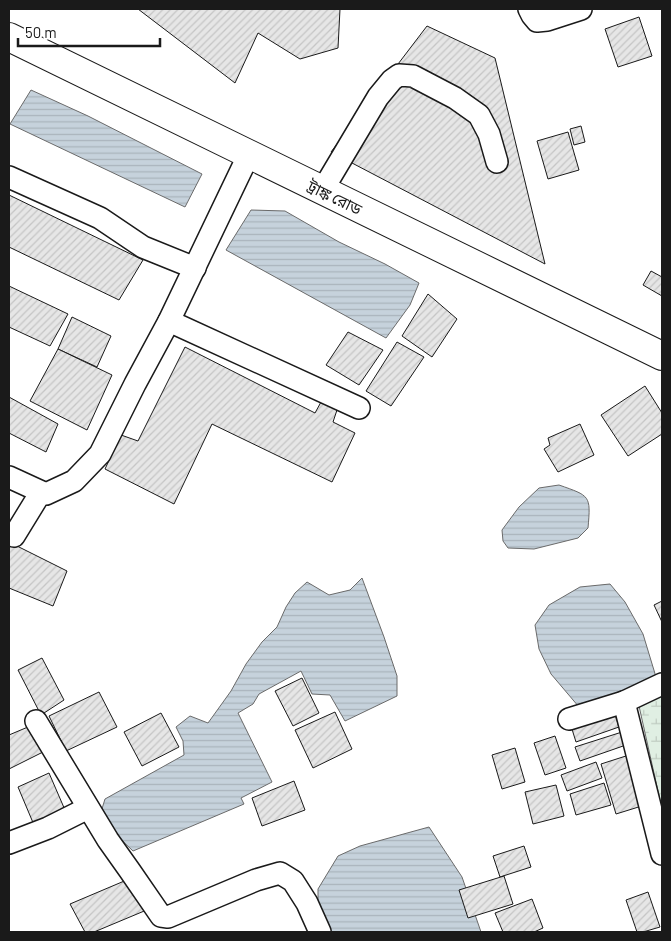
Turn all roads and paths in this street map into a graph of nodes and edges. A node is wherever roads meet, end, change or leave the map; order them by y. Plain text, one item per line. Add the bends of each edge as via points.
1 (529, 9) edge
2 (581, 9) edge
3 (9, 37) edge
4 (249, 154) junction
5 (497, 162) dead end
6 (9, 177) edge
7 (322, 190) junction
8 (195, 268) junction
9 (169, 321) junction
10 (662, 356) edge
11 (359, 408) dead end
12 (9, 477) edge
13 (41, 492) junction
14 (14, 536) dead end
15 (662, 684) edge
16 (624, 702) junction
17 (569, 718) dead end
18 (36, 721) dead end
19 (88, 808) junction
20 (9, 843) edge
21 (662, 854) edge
22 (320, 932) edge

1 - 2 street via 537,21
3 - 4 main road, ট্রাঙ্ক রোড
4 - 7 main road, ট্রাঙ্ক রোড
4 - 8 street
5 - 7 street via 489,134 479,115 413,76 399,75 378,97
6 - 8 street via 100,218 143,247
7 - 10 main road, ট্রাঙ্ক রোড
8 - 9 street
9 - 11 street
9 - 13 street via 100,454 74,481 46,494
12 - 13 street
13 - 14 street
15 - 16 street
16 - 17 street
16 - 21 street
18 - 19 street
19 - 20 street
19 - 22 street via 161,916 168,917 280,873 293,881

